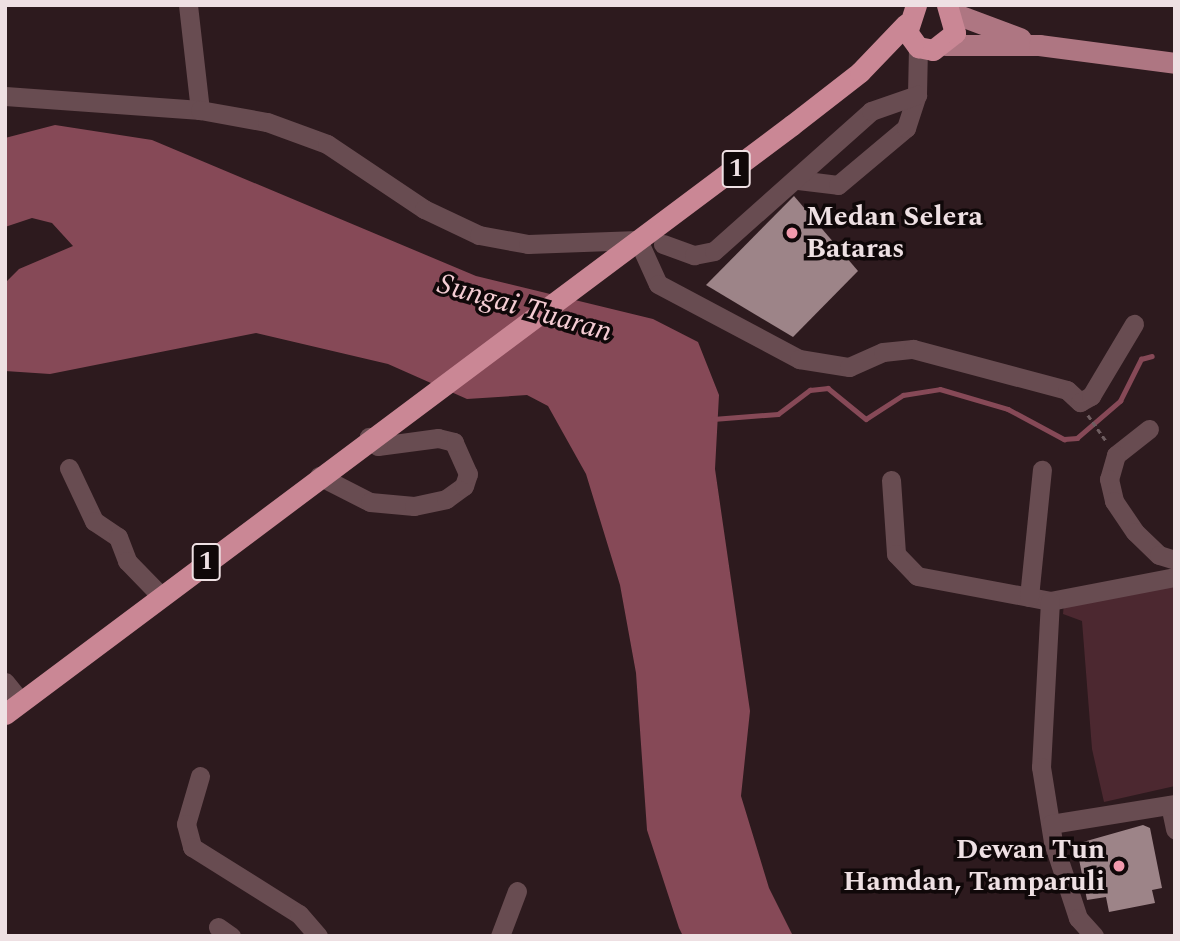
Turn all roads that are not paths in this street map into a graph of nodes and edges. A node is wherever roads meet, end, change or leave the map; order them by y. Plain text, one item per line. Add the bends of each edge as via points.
1 (188, 5) edge
2 (916, 5) edge
3 (950, 8) edge
4 (906, 24) junction
5 (917, 45) junction
6 (1039, 45) junction
7 (943, 47) junction
8 (1175, 63) edge
9 (860, 72) junction
10 (917, 92) junction
11 (5, 96) edge
12 (200, 110) junction
13 (798, 180) junction
14 (638, 240) junction
15 (663, 244) dead end
16 (1134, 324) dead end
17 (1149, 429) dead end
18 (369, 437) junction
19 (69, 468) dead end
20 (1042, 470) dead end
21 (319, 476) junction
22 (891, 480) dead end
23 (1175, 560) edge
24 (1175, 577) edge
25 (160, 596) junction
26 (1029, 597) junction
27 (1050, 601) junction
28 (5, 682) edge
29 (13, 708) edge
30 (200, 776) dead end
31 (1172, 805) edge
32 (1051, 824) junction
33 (1175, 829) edge
34 (517, 891) dead end
35 (318, 936) edge
36 (500, 936) edge
37 (1094, 936) edge

1 - 12 street
2 - 4 highway, 1
3 - 6 main road
3 - 7 highway via 954,33
4 - 5 highway
4 - 9 highway, 1
5 - 7 highway, 1
5 - 9 highway, 1
5 - 10 street
6 - 7 main road
6 - 8 main road
7 - 10 street
9 - 14 highway, 1
10 - 13 street via 871,111
10 - 13 street via 906,128 838,185
11 - 12 street
12 - 14 street via 297,129 479,236 528,244
13 - 15 street via 706,255
14 - 16 street via 658,284 799,359 849,367 883,352 913,349 1067,390 1080,402 1091,396
14 - 18 highway, 1
17 - 23 street via 1116,455 1109,479 1114,501 1135,532 1159,555
18 - 21 highway, 1
18 - 21 street via 378,446 438,438 454,442 468,474 464,486 446,499 414,506 370,502
19 - 25 street via 94,521 118,537 127,561
20 - 26 street
21 - 25 highway, 1
22 - 26 street via 902,567 917,576
24 - 27 street
25 - 29 highway, 1
26 - 27 street
27 - 32 street via 1041,767
28 - 29 street
30 - 35 street via 186,824 192,847 306,919
31 - 32 street
31 - 33 street
32 - 37 street via 1078,918
34 - 36 street

